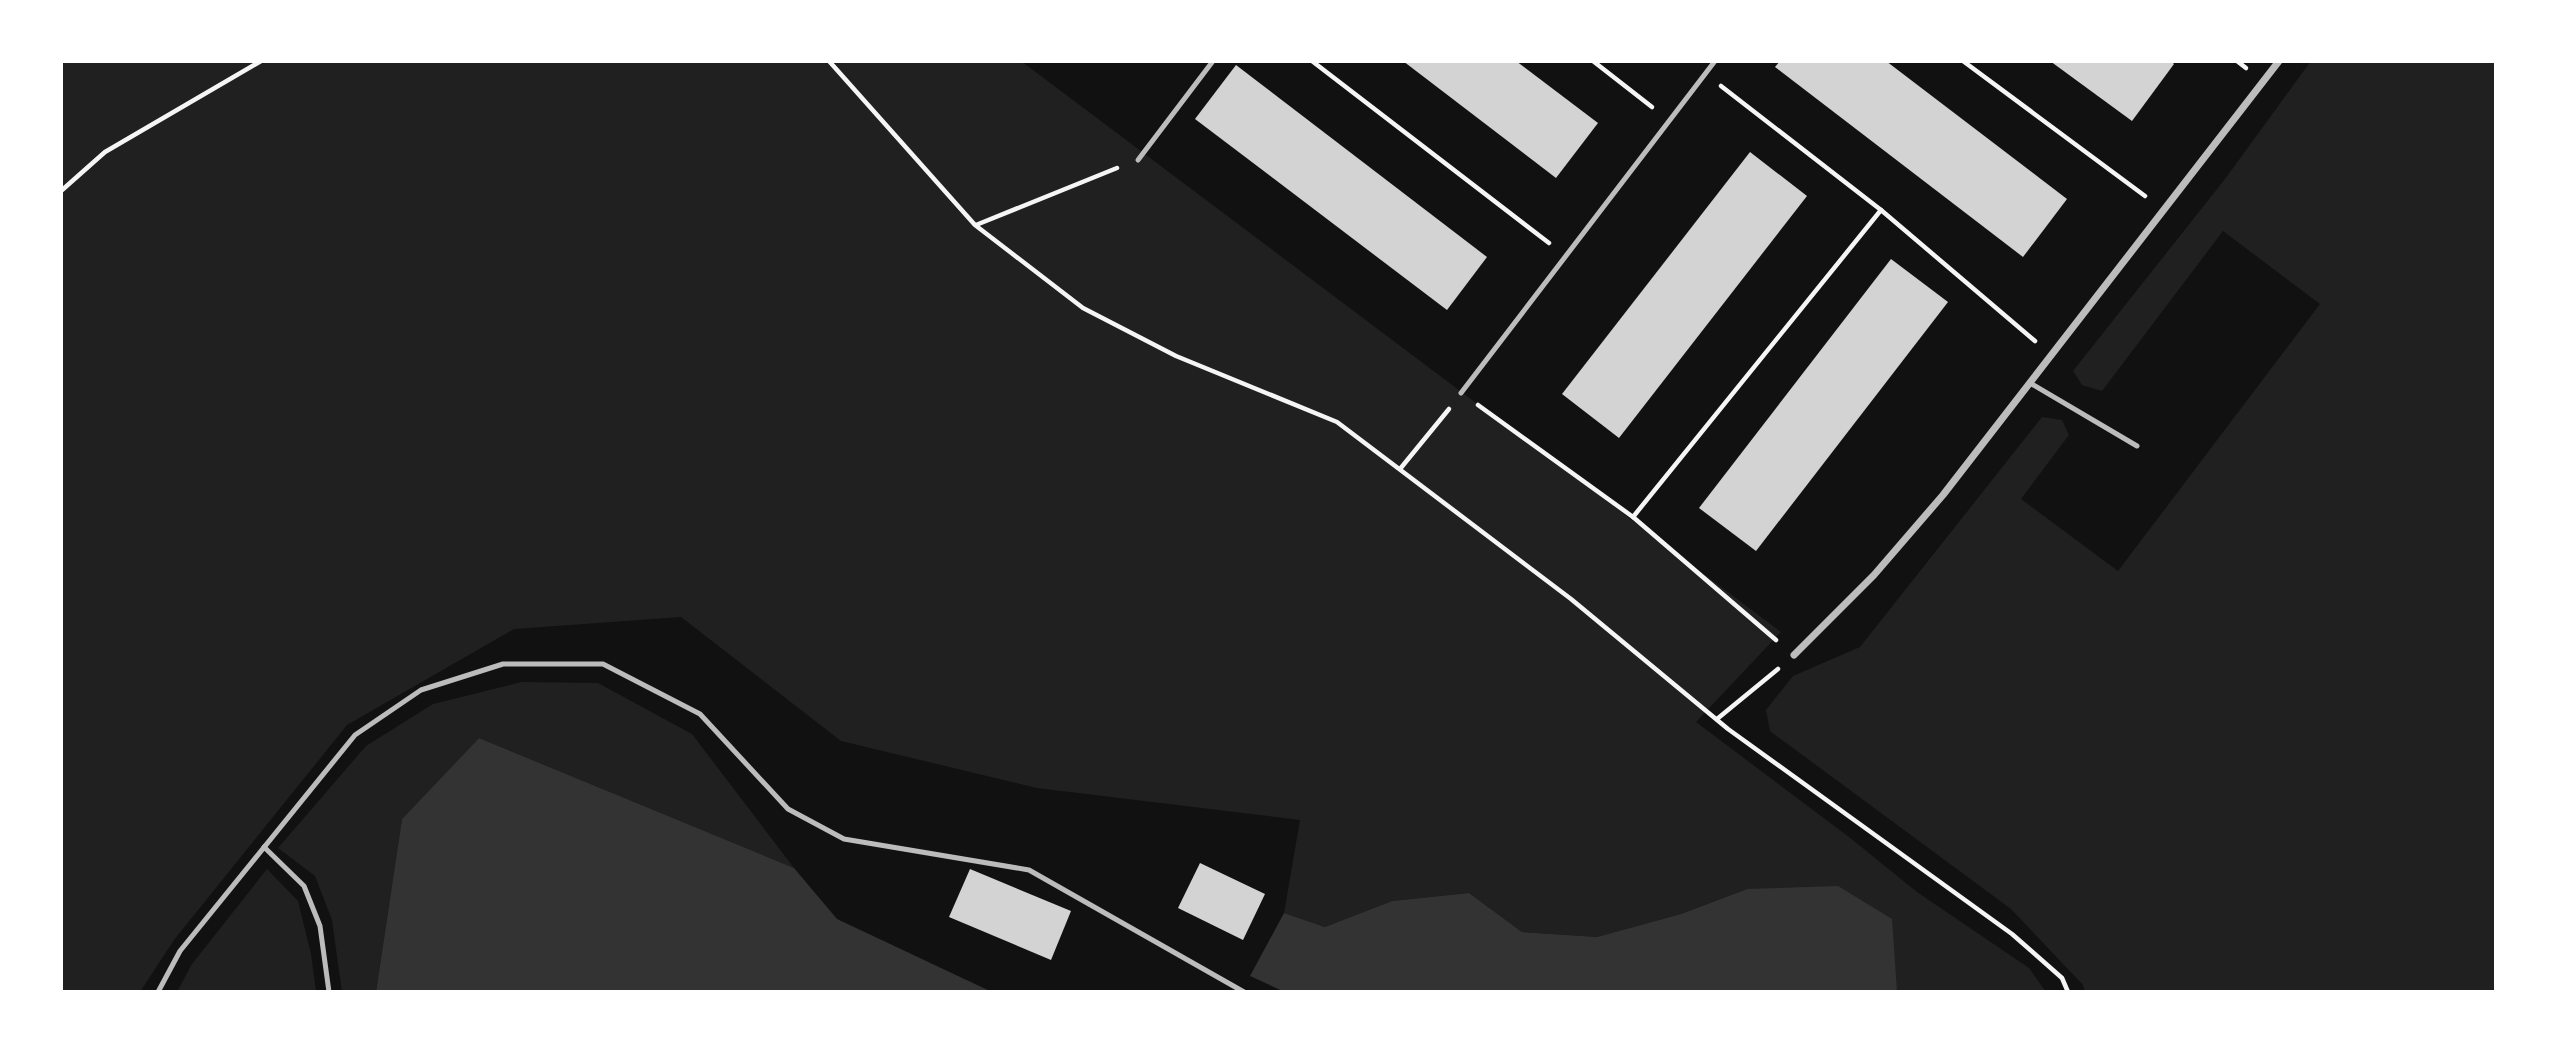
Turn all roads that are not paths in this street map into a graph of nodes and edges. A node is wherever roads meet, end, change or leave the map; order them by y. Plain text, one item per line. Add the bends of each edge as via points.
1 (1213, 61) edge
2 (1715, 61) edge
3 (2279, 61) edge
4 (1138, 160) road end
5 (2030, 383) junction
6 (1461, 393) road end
7 (2137, 446) dead end
8 (1794, 655) road end
9 (264, 847) junction
10 (158, 992) edge
11 (329, 992) edge
12 (1244, 992) edge

1 - 4 lane
2 - 6 lane
3 - 5 street
5 - 7 lane
5 - 8 street via 1874,575
9 - 10 lane via 180,951
9 - 11 lane via 304,886 320,926
9 - 12 lane via 355,735 421,690 503,664 603,664 701,714 788,809 844,839 1029,870

